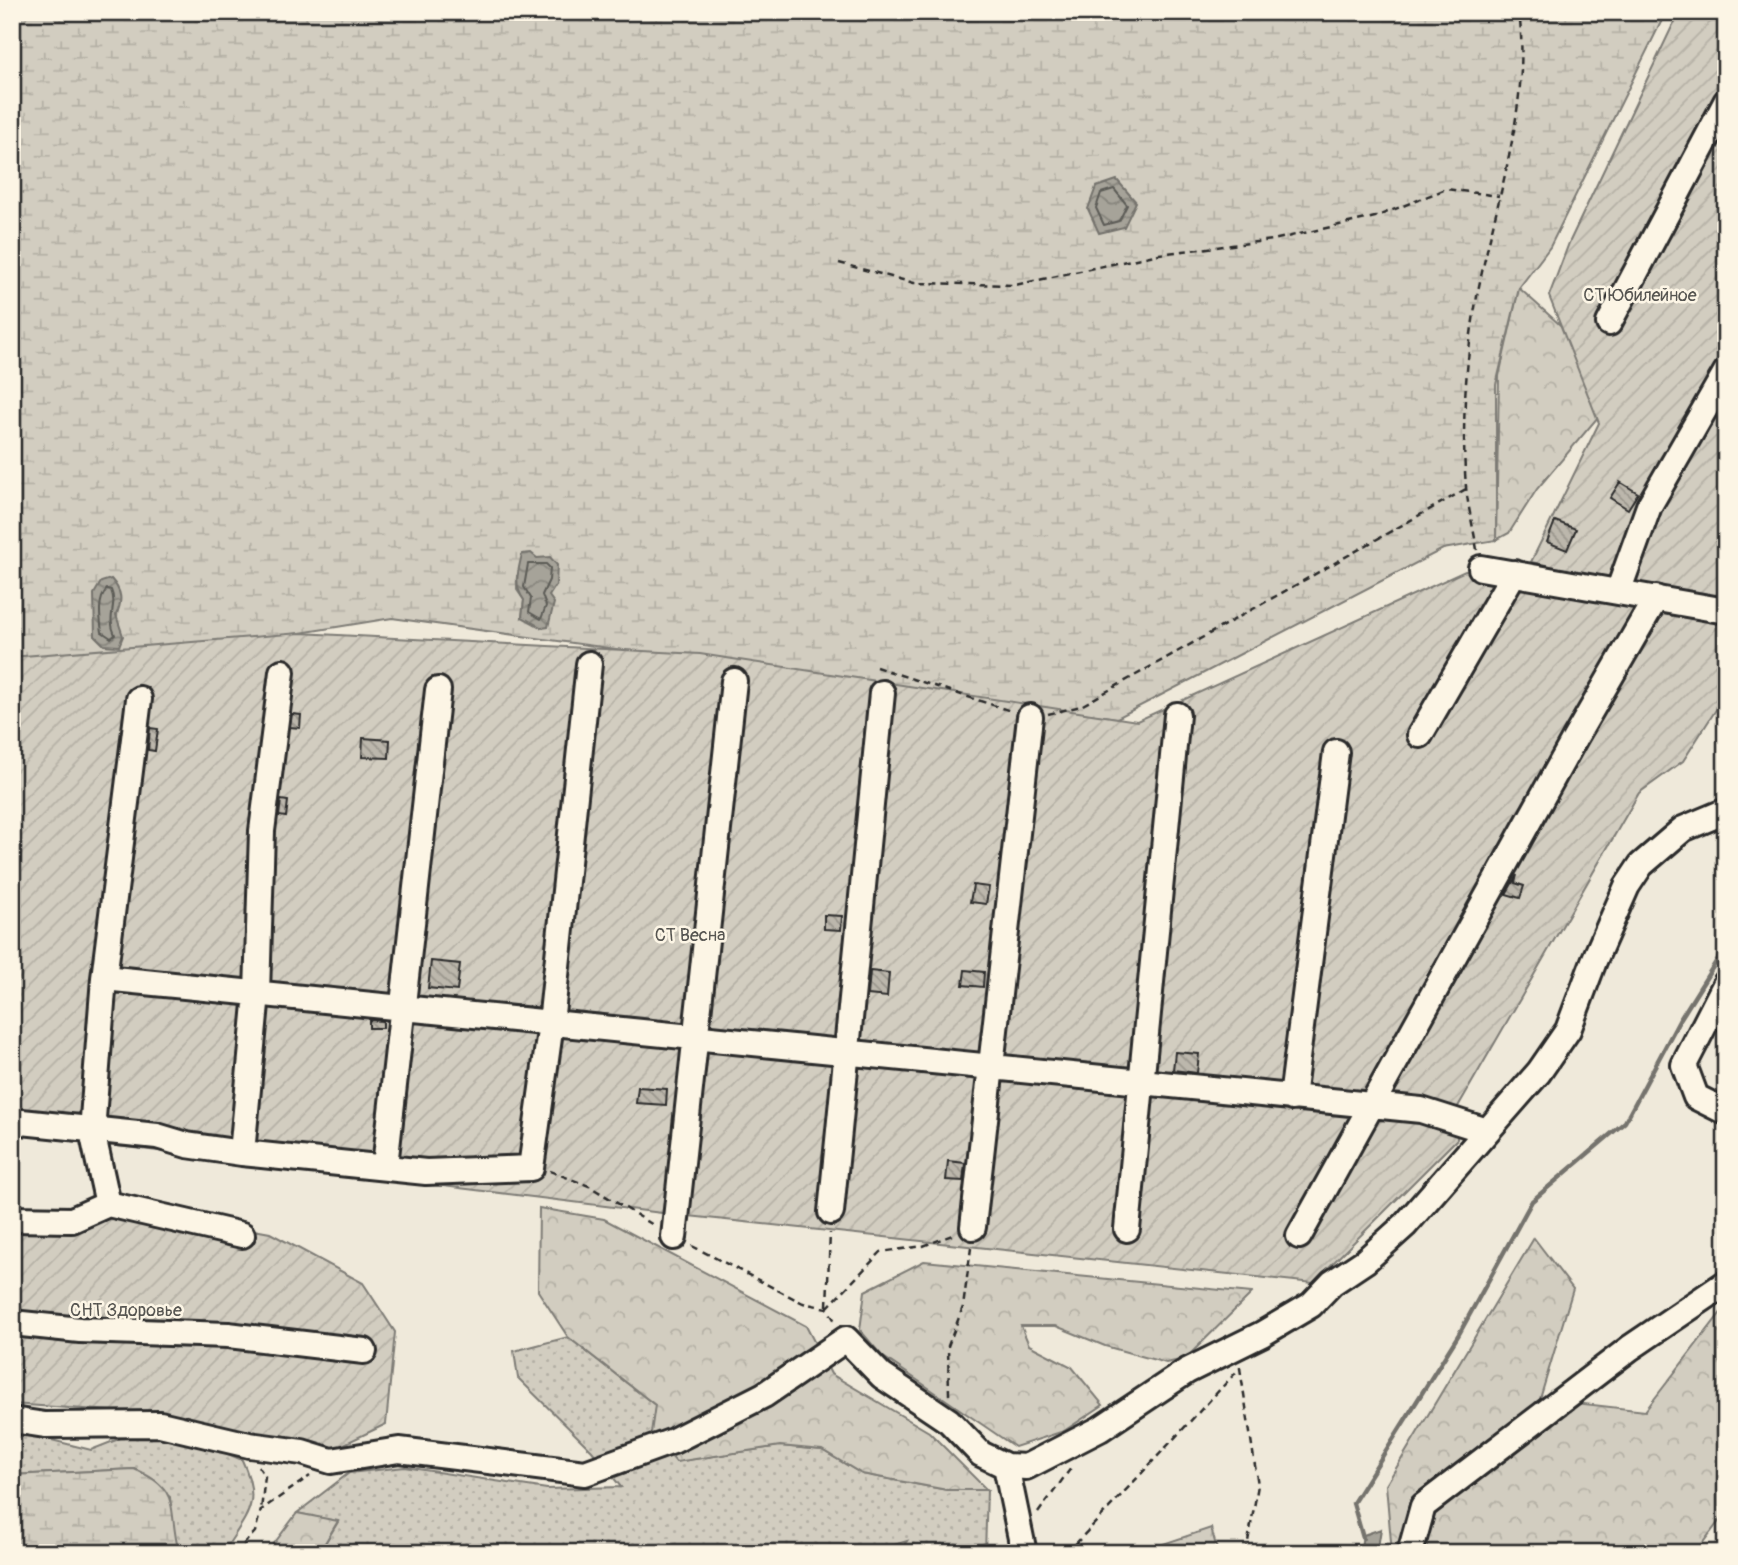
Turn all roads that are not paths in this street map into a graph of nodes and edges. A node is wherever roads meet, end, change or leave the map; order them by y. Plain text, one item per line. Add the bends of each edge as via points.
1 (1726, 102) edge
2 (1609, 323) dead end
3 (1726, 372) edge
4 (1480, 568) road end
5 (1514, 573) junction
6 (1618, 592) junction
7 (1656, 598) junction
8 (1726, 611) edge
9 (589, 664) dead end
10 (282, 672) dead end
11 (734, 681) dead end
12 (438, 690) dead end
13 (882, 693) dead end
14 (139, 699) dead end
15 (1177, 715) dead end
16 (1030, 718) road end
17 (1420, 735) dead end
18 (1336, 752) dead end
19 (1726, 811) edge
20 (104, 978) junction
21 (1726, 983) edge
22 (257, 993) junction
23 (405, 1008) junction
24 (551, 1023) junction
25 (698, 1038) junction
26 (845, 1053) junction
27 (992, 1069) junction
28 (1140, 1083) junction
29 (1293, 1098) junction
30 (1369, 1105) junction
31 (1726, 1112) edge
32 (12, 1121) edge
33 (1487, 1131) junction
34 (92, 1132) junction
35 (242, 1153) junction
36 (385, 1166) junction
37 (108, 1204) junction
38 (831, 1212) road end
39 (12, 1219) edge
40 (973, 1227) road end
41 (1127, 1229) dead end
42 (242, 1235) dead end
43 (1299, 1236) dead end
44 (674, 1237) road end
45 (1726, 1283) edge
46 (12, 1323) edge
47 (363, 1351) dead end
48 (12, 1420) edge
49 (1006, 1466) junction
50 (1024, 1553) edge
51 (1410, 1553) edge

1 - 2 street
3 - 6 street via 1649,506
4 - 5 street
5 - 6 street
5 - 17 street
6 - 7 street
7 - 8 street
7 - 30 street
9 - 24 street
10 - 22 street via 262,831
11 - 25 street
12 - 23 street
13 - 26 street
14 - 20 street
15 - 28 street
16 - 27 street
18 - 29 street
19 - 33 street via 1684,829 1641,865 1594,961 1568,1030 1539,1072
20 - 22 street
20 - 34 street
21 - 31 street via 1684,1065 1696,1097
22 - 23 street
22 - 35 street
23 - 24 street
23 - 36 street
24 - 25 street
24 - 36 street via 531,1168 426,1172
25 - 26 street
25 - 44 street
26 - 27 street
26 - 38 street
27 - 28 street
27 - 40 street
28 - 29 street
28 - 41 street
29 - 30 street
30 - 33 street via 1421,1110
30 - 43 street
32 - 34 street
33 - 49 street via 1405,1226 1311,1305 1187,1370 1050,1457 1026,1467
34 - 35 street via 157,1136
34 - 37 street
35 - 36 street
37 - 39 street via 72,1220
37 - 42 street
45 - 51 street via 1630,1348 1423,1506
46 - 47 street via 228,1335
48 - 49 street via 45,1425 160,1424 331,1461 399,1450 585,1473 673,1441 764,1395 846,1339 882,1376 948,1421 981,1454
49 - 50 street

